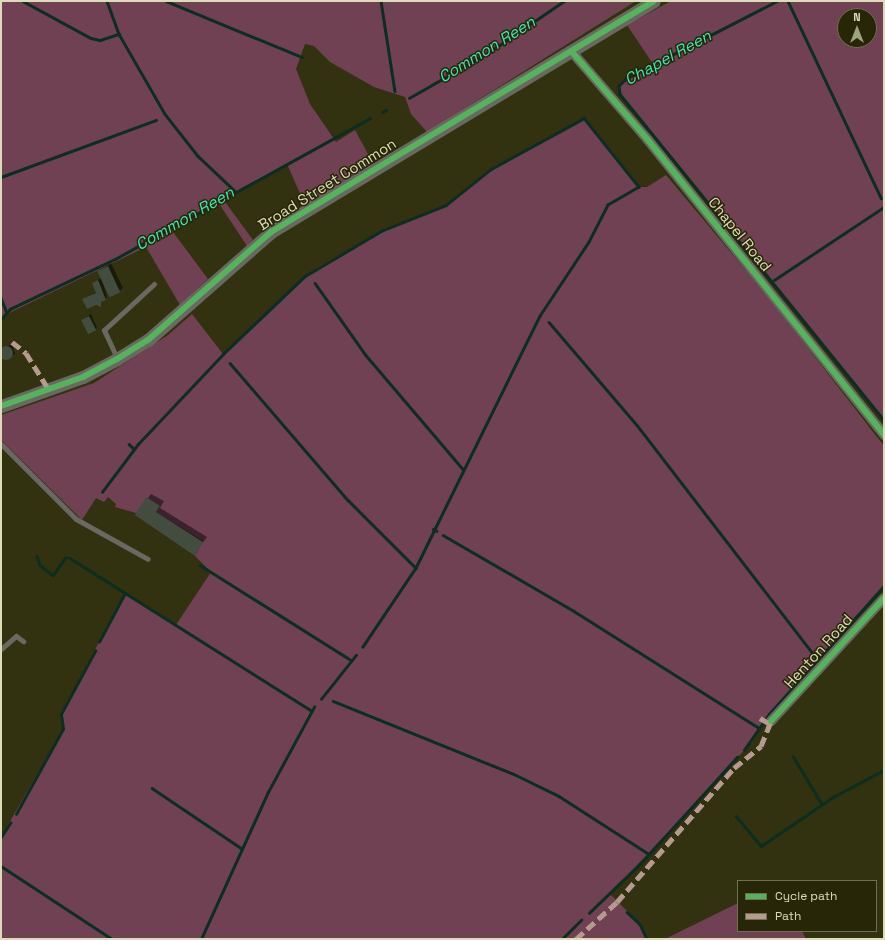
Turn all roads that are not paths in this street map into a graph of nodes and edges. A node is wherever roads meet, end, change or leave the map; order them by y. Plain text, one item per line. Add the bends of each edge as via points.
1 (654, 1) edge
2 (572, 52) junction
3 (154, 284) dead end
4 (117, 360) junction
5 (1, 406) edge
6 (884, 435) edge
7 (1, 444) edge
8 (148, 559) dead end
9 (884, 598) edge
10 (23, 642) dead end
11 (1, 650) edge
12 (771, 721) dead end

1 - 2 street, Broad Street Common
2 - 4 street, Broad Street Common via 271,232 148,340
2 - 6 street, Chapel Road via 648,140
3 - 4 lane via 104,330
4 - 5 street, Broad Street Common via 83,377
7 - 8 lane via 76,519
9 - 12 street, Henton Road
10 - 11 lane via 16,636

